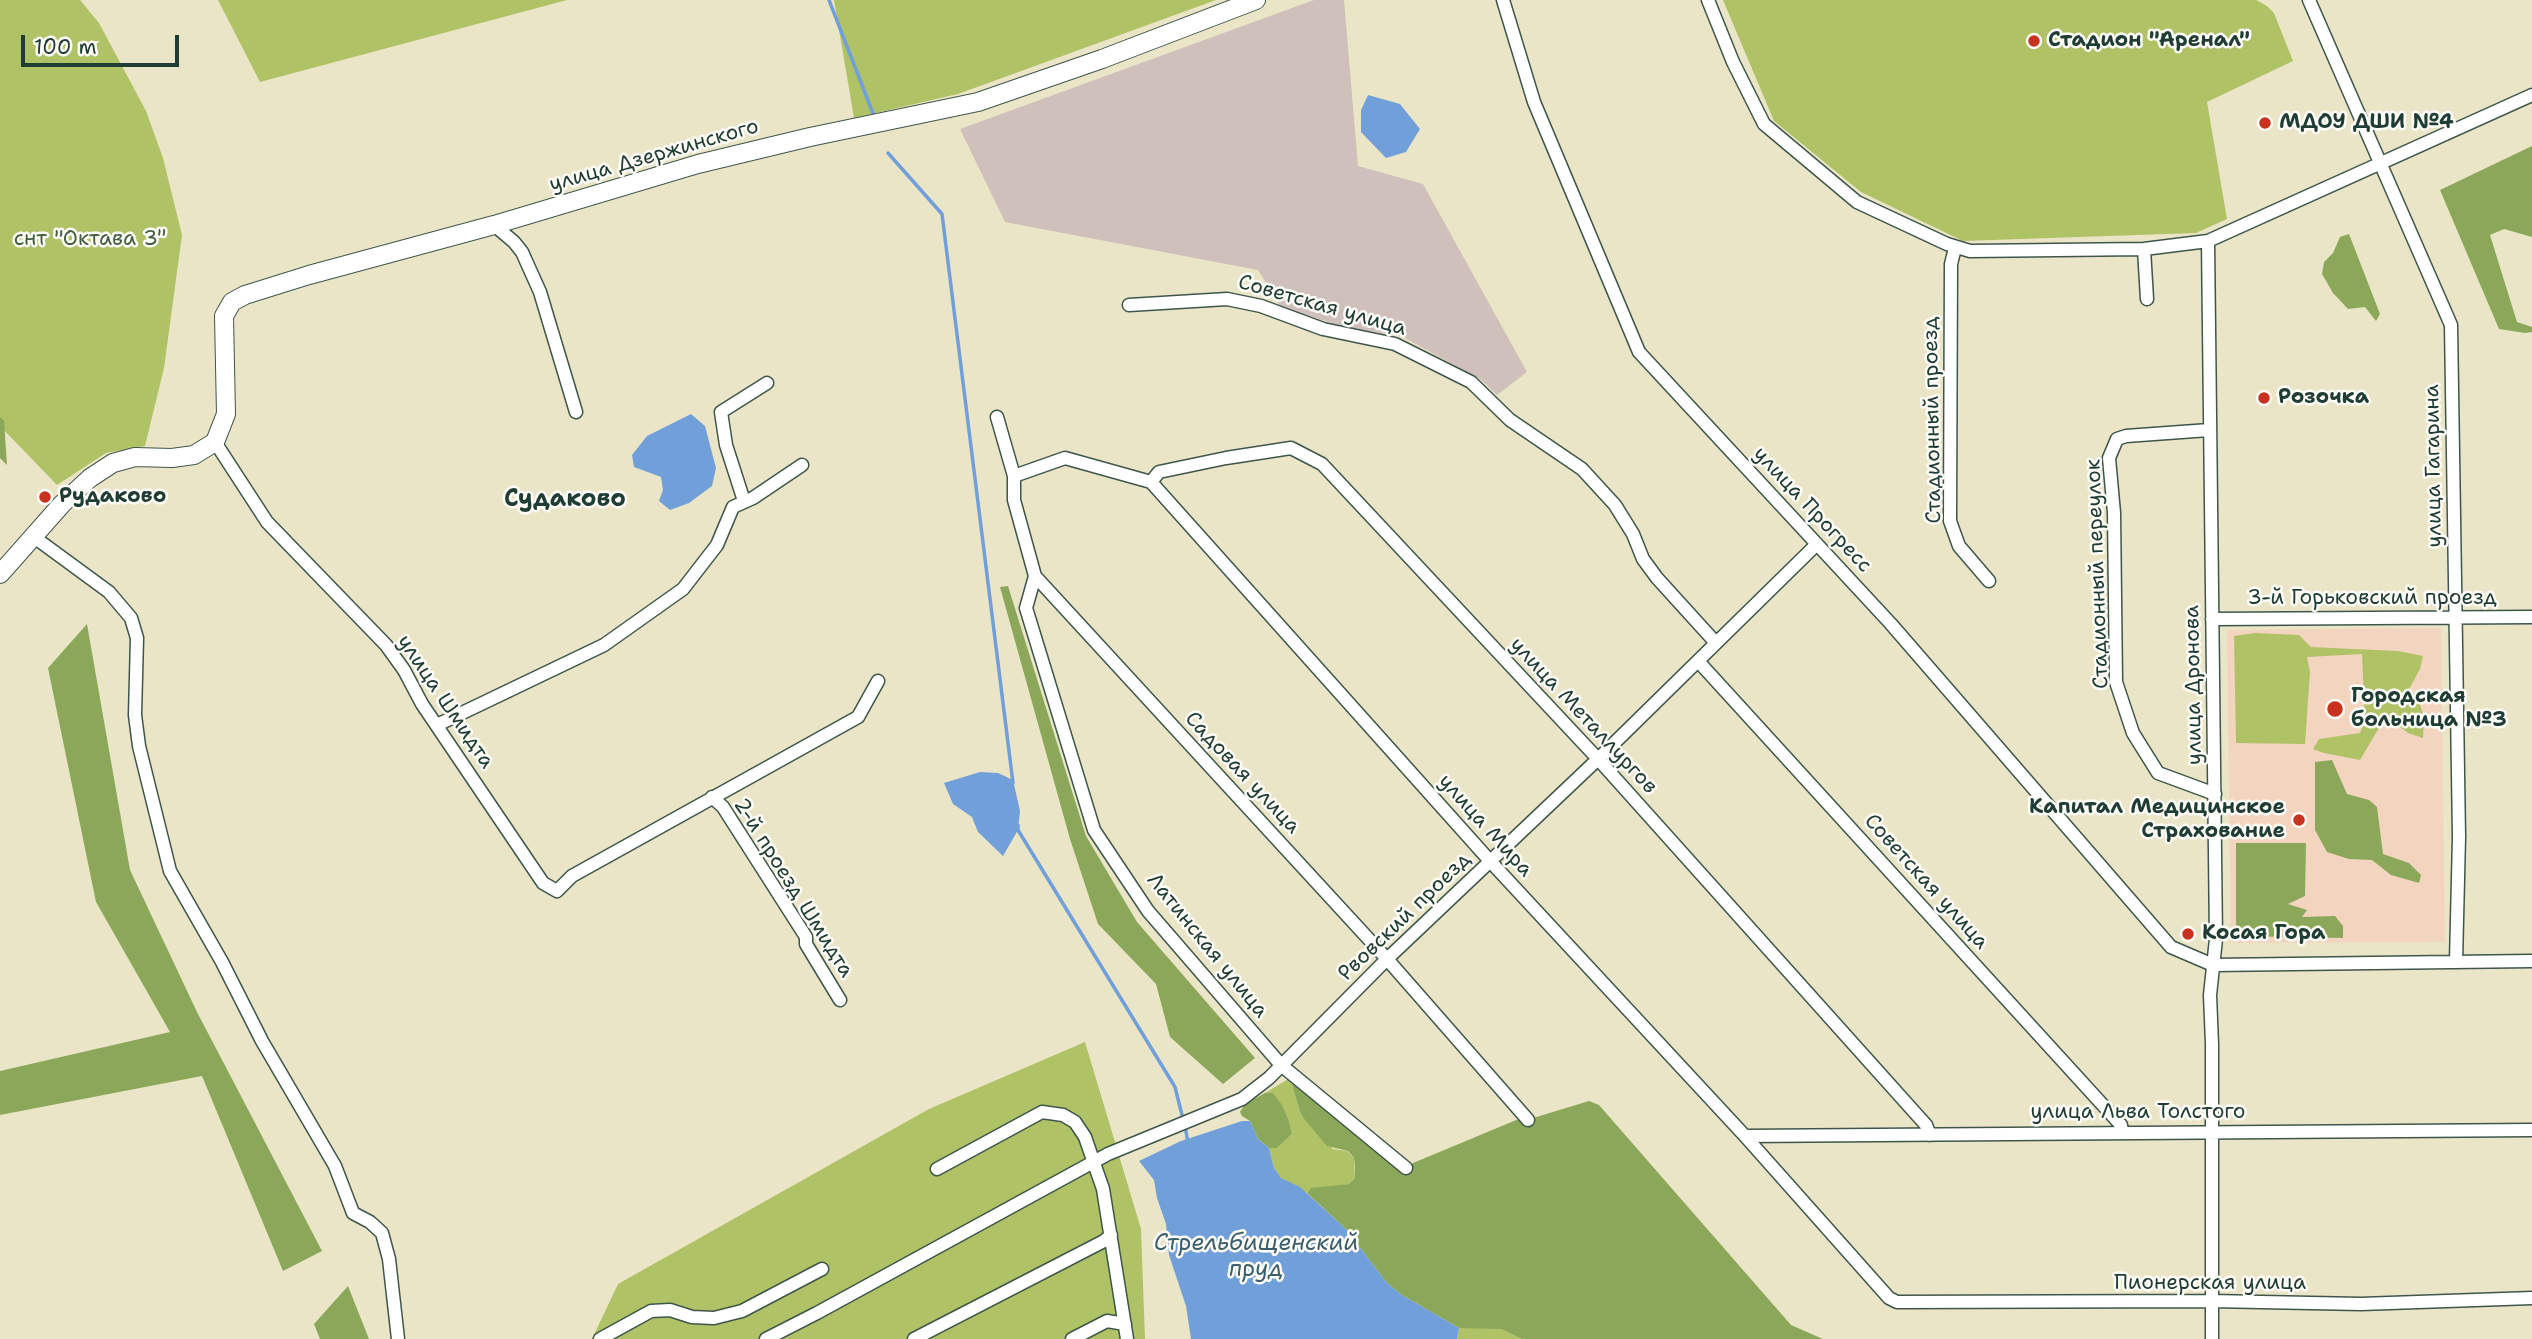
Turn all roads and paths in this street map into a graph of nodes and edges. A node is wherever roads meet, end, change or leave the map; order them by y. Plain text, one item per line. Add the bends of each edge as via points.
1 (1256, 0) edge
2 (1503, 0) edge
3 (1708, 0) edge
4 (2309, 0) edge
5 (2532, 95) edge
6 (2379, 163) junction
7 (494, 225) junction
8 (2208, 241) junction
9 (1955, 248) junction
10 (2144, 249) junction
11 (2147, 299) dead end
12 (1129, 305) dead end
13 (767, 383) dead end
14 (576, 412) dead end
15 (997, 417) dead end
16 (2210, 430) junction
17 (215, 442) junction
18 (802, 465) dead end
19 (1014, 476) junction
20 (1150, 482) junction
21 (744, 501) junction
22 (34, 537) junction
23 (1817, 544) junction
24 (0, 573) edge
25 (1035, 576) junction
26 (1989, 581) dead end
27 (2455, 617) junction
28 (2532, 617) edge
29 (2212, 619) junction
30 (1716, 643) junction
31 (1698, 660) junction
32 (878, 681) dead end
33 (437, 725) junction
34 (1598, 760) junction
35 (2215, 794) junction
36 (712, 797) junction
37 (1490, 861) junction
38 (1387, 959) junction
39 (2456, 961) junction
40 (2532, 961) edge
41 (2213, 965) junction
42 (840, 1000) dead end
43 (1281, 1065) junction
44 (1528, 1120) dead end
45 (2532, 1130) edge
46 (2122, 1132) junction
47 (2210, 1132) junction
48 (1930, 1135) junction
49 (1745, 1136) junction
50 (1094, 1161) junction
51 (1406, 1168) dead end
52 (937, 1169) dead end
53 (1111, 1235) junction
54 (822, 1269) dead end
55 (1889, 1298) joint
56 (2532, 1298) edge
57 (2211, 1301) junction
58 (1125, 1324) junction
59 (398, 1339) edge
60 (600, 1339) edge
61 (766, 1339) edge
62 (914, 1339) edge
63 (1072, 1339) edge
64 (1127, 1339) edge
65 (2211, 1339) edge

1 - 7 street, улица Дзержинского via 978,102 698,164
2 - 23 street, улица Прогресс via 1534,102 1639,352
3 - 9 street via 1764,124 1857,202
4 - 6 street, улица Гагарина
5 - 6 street
6 - 8 street
6 - 27 street, улица Гагарина via 2451,325
7 - 14 street via 522,252 540,292
7 - 17 street, улица Дзержинского via 309,275 232,302 224,316 226,414
8 - 10 street
8 - 16 street, улица Дронова
9 - 10 street
9 - 26 street, Стадионный проезд via 1951,264 1950,520 1959,546
10 - 11 street
12 - 30 street, Советская улица via 1227,299 1261,306 1324,329 1395,344 1471,382 1510,421 1582,469 1615,505 1657,578
13 - 21 street via 721,412
15 - 19 street, Садовая улица
16 - 29 street, улица Дронова
16 - 35 street, Стадионный переулок via 2126,436 2117,439 2109,458 2115,513 2116,682 2133,733 2158,773
17 - 22 street via 194,455 135,457 113,463 90,478
17 - 33 street, улица Шмидта via 267,522 386,645
18 - 21 street
19 - 20 street via 1065,458
19 - 25 street, Садовая улица via 1014,500
20 - 34 street, улица Металлургов via 1159,472 1291,448 1322,464
20 - 37 street, улица Мира
21 - 33 street via 733,507 717,545 683,589 604,645
22 - 24 street
22 - 59 street via 109,592 131,618 136,638 139,747 170,871 335,1166 353,1213 382,1233
23 - 30 street, Рвовский проезд
23 - 41 street, улица Прогресс via 2171,947
25 - 38 street, Садовая улица
25 - 43 street, Латинская улица via 1026,608 1094,830 1148,911
27 - 28 street, 3-й Горьковский проезд
27 - 29 street, 3-й Горьковский проезд
27 - 39 street, улица Гагарина
29 - 35 street, улица Дронова
30 - 31 street, Рвовский проезд
31 - 34 street, Рвовский проезд
31 - 46 street, Советская улица via 2122,1125
32 - 36 street via 858,717
33 - 36 street, улица Шмидта via 543,883 557,891 572,877
34 - 37 street, Рвовский проезд
34 - 48 street, улица Металлургов via 1926,1125
35 - 41 street, улица Дронова
36 - 42 street, 2-й проезд Шмидта via 723,807 806,937
37 - 38 street, Рвовский проезд
37 - 49 street, улица Мира
38 - 43 street, Рвовский проезд
38 - 44 street, Садовая улица
39 - 40 street
39 - 41 street
41 - 47 street, улица Дронова
43 - 50 street, Рвовский проезд via 1242,1099
43 - 51 street, Латинская улица
45 - 47 street, улица Льва Толстого
46 - 47 street, улица Льва Толстого
46 - 48 street, улица Льва Толстого
47 - 57 street, улица Дронова
48 - 49 street, улица Льва Толстого
49 - 55 street, улица Мира
50 - 52 street via 1075,1122 1042,1112
50 - 53 street
50 - 61 street, Рвовский проезд
53 - 58 street
53 - 62 street
54 - 60 street via 742,1311 714,1318 651,1311
55 - 57 street, Пионерская улица via 1897,1303
56 - 57 street, Пионерская улица via 2361,1304
57 - 65 street, улица Дронова
58 - 63 street via 1107,1321
58 - 64 street

